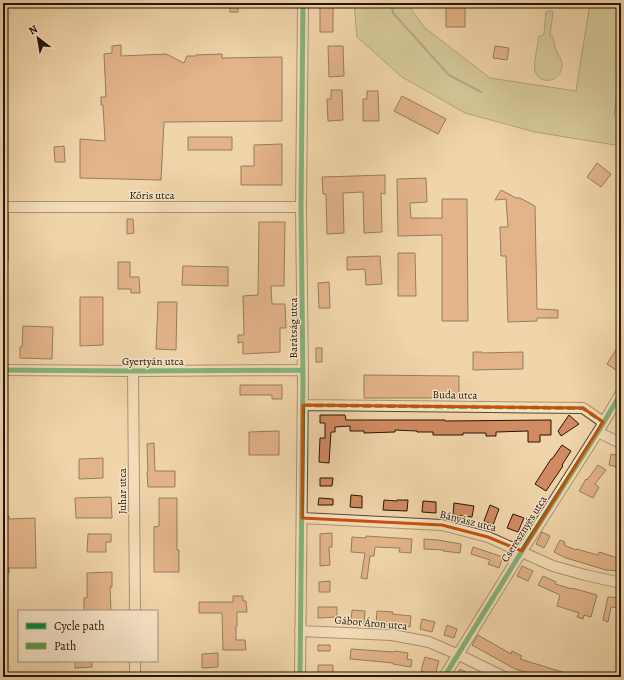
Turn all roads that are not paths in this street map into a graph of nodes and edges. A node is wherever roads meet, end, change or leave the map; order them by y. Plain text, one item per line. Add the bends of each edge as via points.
1 (303, 3) edge
2 (3, 207) edge
3 (301, 207) junction
4 (3, 260) edge
5 (3, 370) edge
6 (303, 370) junction
7 (133, 371) junction
8 (621, 393) edge
9 (303, 405) junction
10 (603, 422) junction
11 (598, 432) junction
12 (621, 442) edge
13 (302, 518) junction
14 (522, 551) junction
15 (621, 583) edge
16 (135, 610) edge
17 (300, 631) junction
18 (459, 654) junction
19 (135, 662) edge
20 (135, 677) edge
21 (300, 677) edge
22 (444, 677) edge
23 (504, 677) edge

1 - 3 street, Barátság utca
2 - 3 street, Kőris utca
2 - 4 street
3 - 6 street, Barátság utca
5 - 7 street, Gyertyán utca
6 - 7 street, Gyertyán utca
6 - 9 street, Barátság utca
7 - 16 street, Juhar utca
8 - 10 street, Cseresznyés utca
9 - 10 street, Buda utca via 583,408
9 - 13 street, Barátság utca
10 - 11 street, Cseresznyés utca
11 - 12 street
11 - 14 street, Cseresznyés utca
13 - 14 street, Bányász utca via 442,525 488,537
13 - 17 street, Barátság utca
14 - 15 street, Bányász utca via 553,566
14 - 18 street, Cseresznyés utca
17 - 18 street, Gábor Áron utca via 392,635 429,642
17 - 21 street, Barátság utca
18 - 22 street, Cseresznyés utca
18 - 23 street, Gábor Áron utca
19 - 20 street

